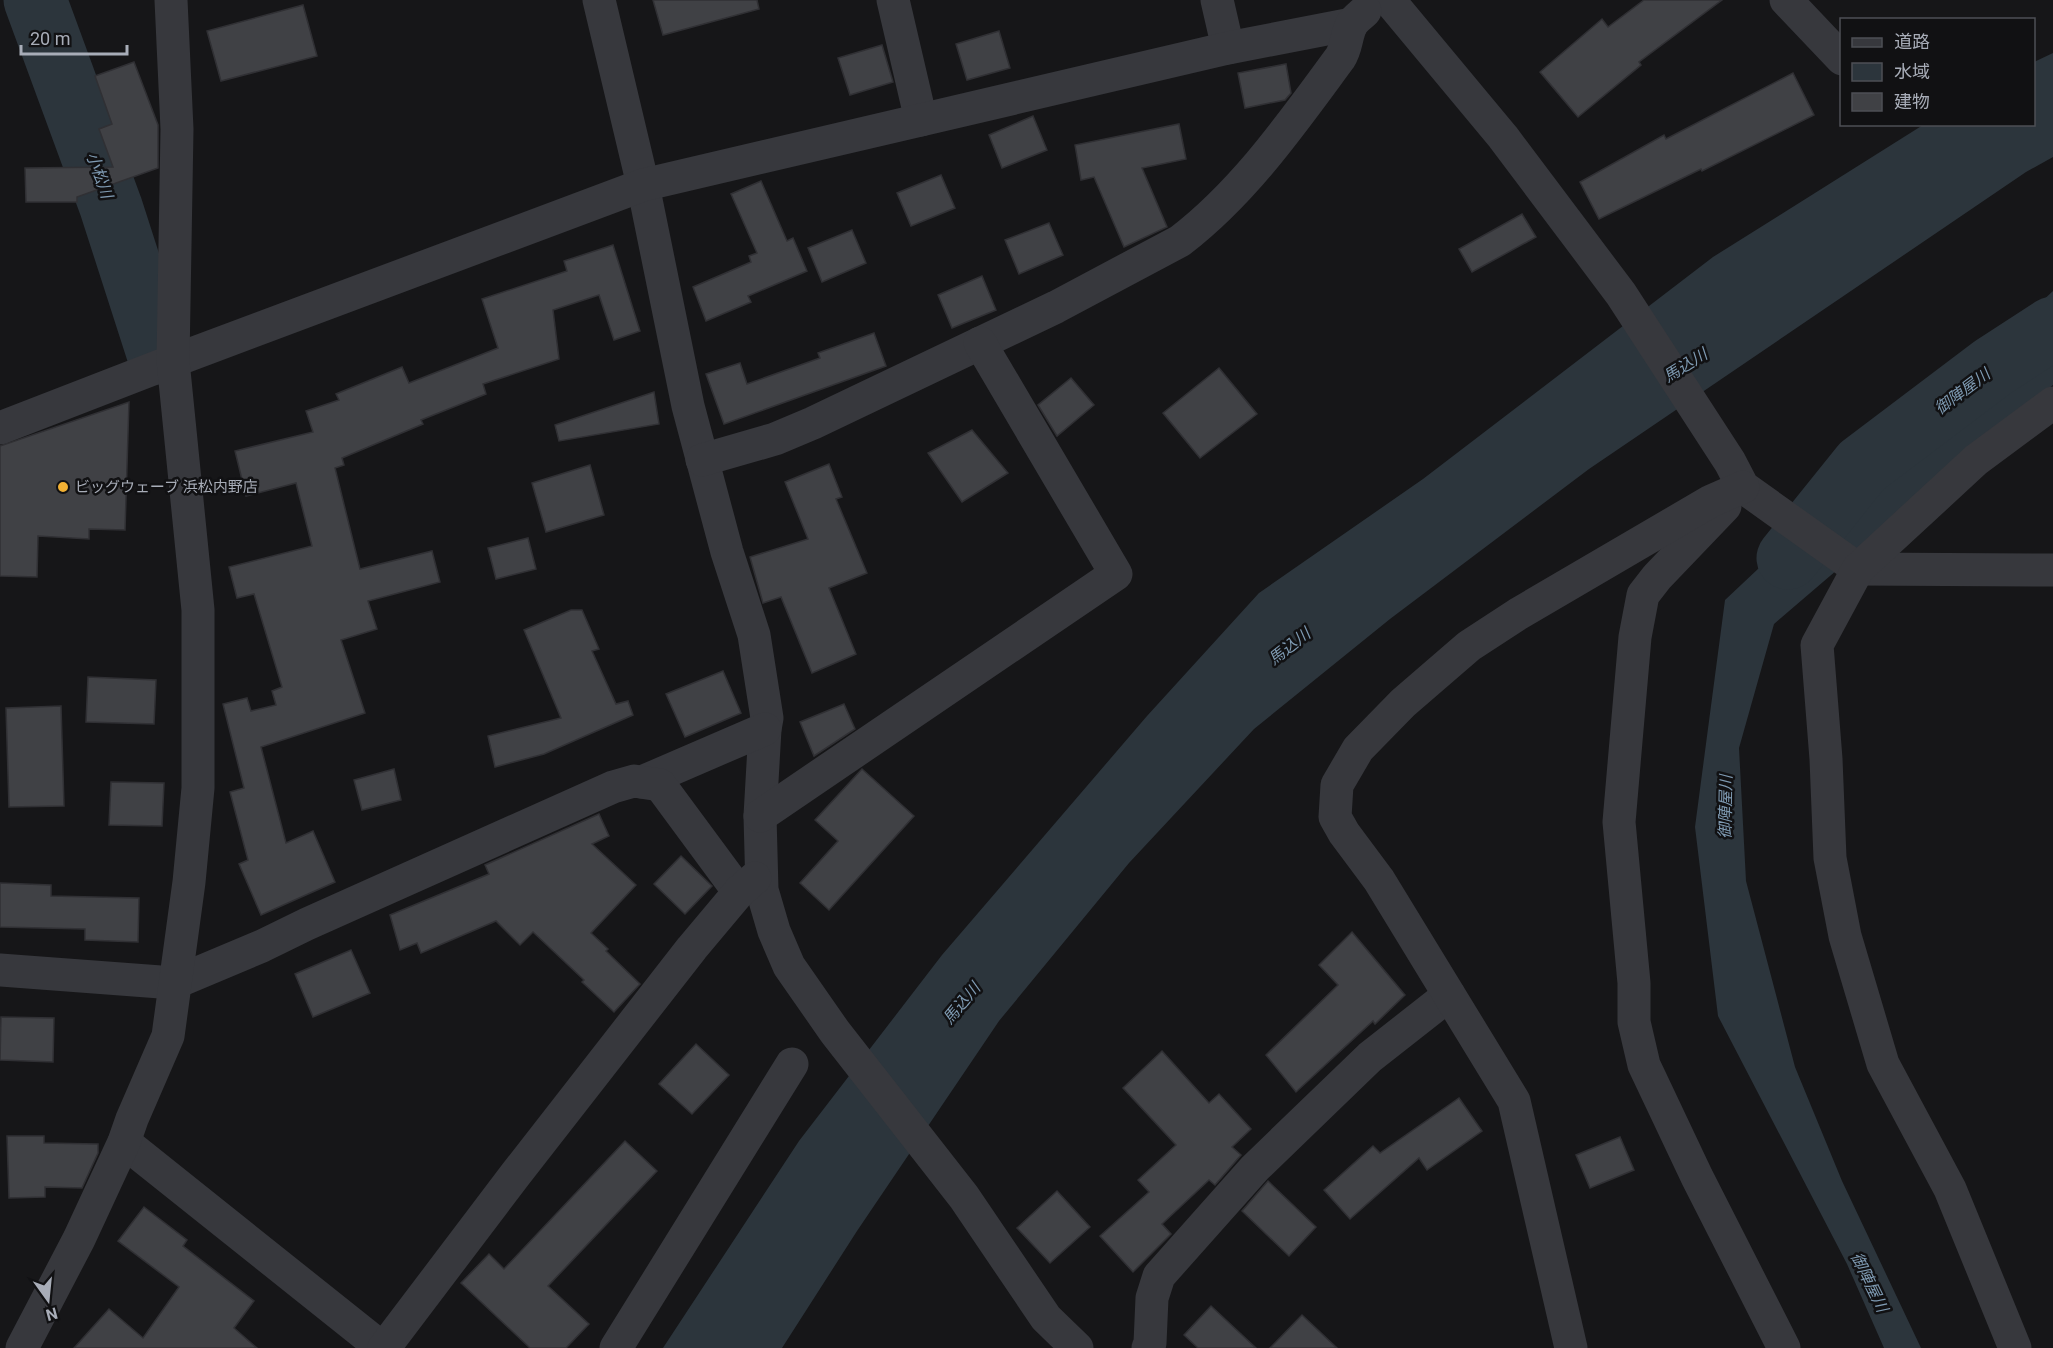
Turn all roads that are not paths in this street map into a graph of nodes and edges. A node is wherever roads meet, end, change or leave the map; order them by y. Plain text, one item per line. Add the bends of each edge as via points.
1 (171, 0) edge
2 (599, 0) edge
3 (893, 0) edge
4 (1217, 0) edge
5 (1376, 0) edge
6 (1389, 0) edge
7 (1785, 0) edge
8 (1352, 24) junction
9 (1228, 48) junction
10 (1840, 57) edge
11 (921, 120) junction
12 (643, 185) junction
13 (980, 343) junction
14 (173, 361) junction
15 (2053, 403) edge
16 (0, 428) edge
17 (702, 460) junction
18 (1736, 475) junction
19 (1858, 569) junction
20 (2053, 570) edge
21 (765, 729) junction
22 (642, 782) junction
23 (760, 816) junction
24 (750, 882) junction
25 (0, 970) edge
26 (174, 983) junction
27 (1449, 995) junction
28 (792, 1064) dead end
29 (124, 1142) junction
30 (22, 1348) edge
31 (383, 1348) edge
32 (616, 1348) edge
33 (1077, 1348) edge
34 (1148, 1348) edge
35 (1571, 1348) edge
36 (1784, 1348) edge
37 (2016, 1348) edge

1 - 14 street via 177,129
2 - 12 street
3 - 11 street
4 - 9 street
5 - 8 street
6 - 18 street via 1503,137 1621,294
7 - 10 street
8 - 9 street
8 - 13 street via 1344,52 1289,127 1232,195 1197,227 1180,241
9 - 11 street
11 - 12 street
12 - 14 street
12 - 17 street
13 - 17 street via 775,439
13 - 23 street via 1116,574
14 - 16 street
14 - 26 street via 198,610 198,788
15 - 19 street via 1976,459
17 - 21 street via 754,635 767,718
18 - 19 street
18 - 27 street via 1711,501 1469,646 1403,703 1358,749 1337,785 1335,817 1379,880
18 - 36 street via 1643,595 1635,637 1619,822 1634,1022 1644,1065
19 - 20 street
19 - 37 street via 1817,645 1830,858 1845,936 1883,1064 1950,1190
21 - 22 street
21 - 23 street
22 - 24 street via 660,785
22 - 26 street via 613,787
23 - 24 street
24 - 31 street via 692,948
24 - 33 street via 762,890 789,966 835,1032 964,1197 1046,1318
25 - 26 street
26 - 29 street via 168,1036
27 - 34 street via 1370,1057 1271,1152 1159,1276 1152,1298
27 - 35 street via 1514,1101
28 - 32 street
29 - 30 street via 80,1239
29 - 31 street

